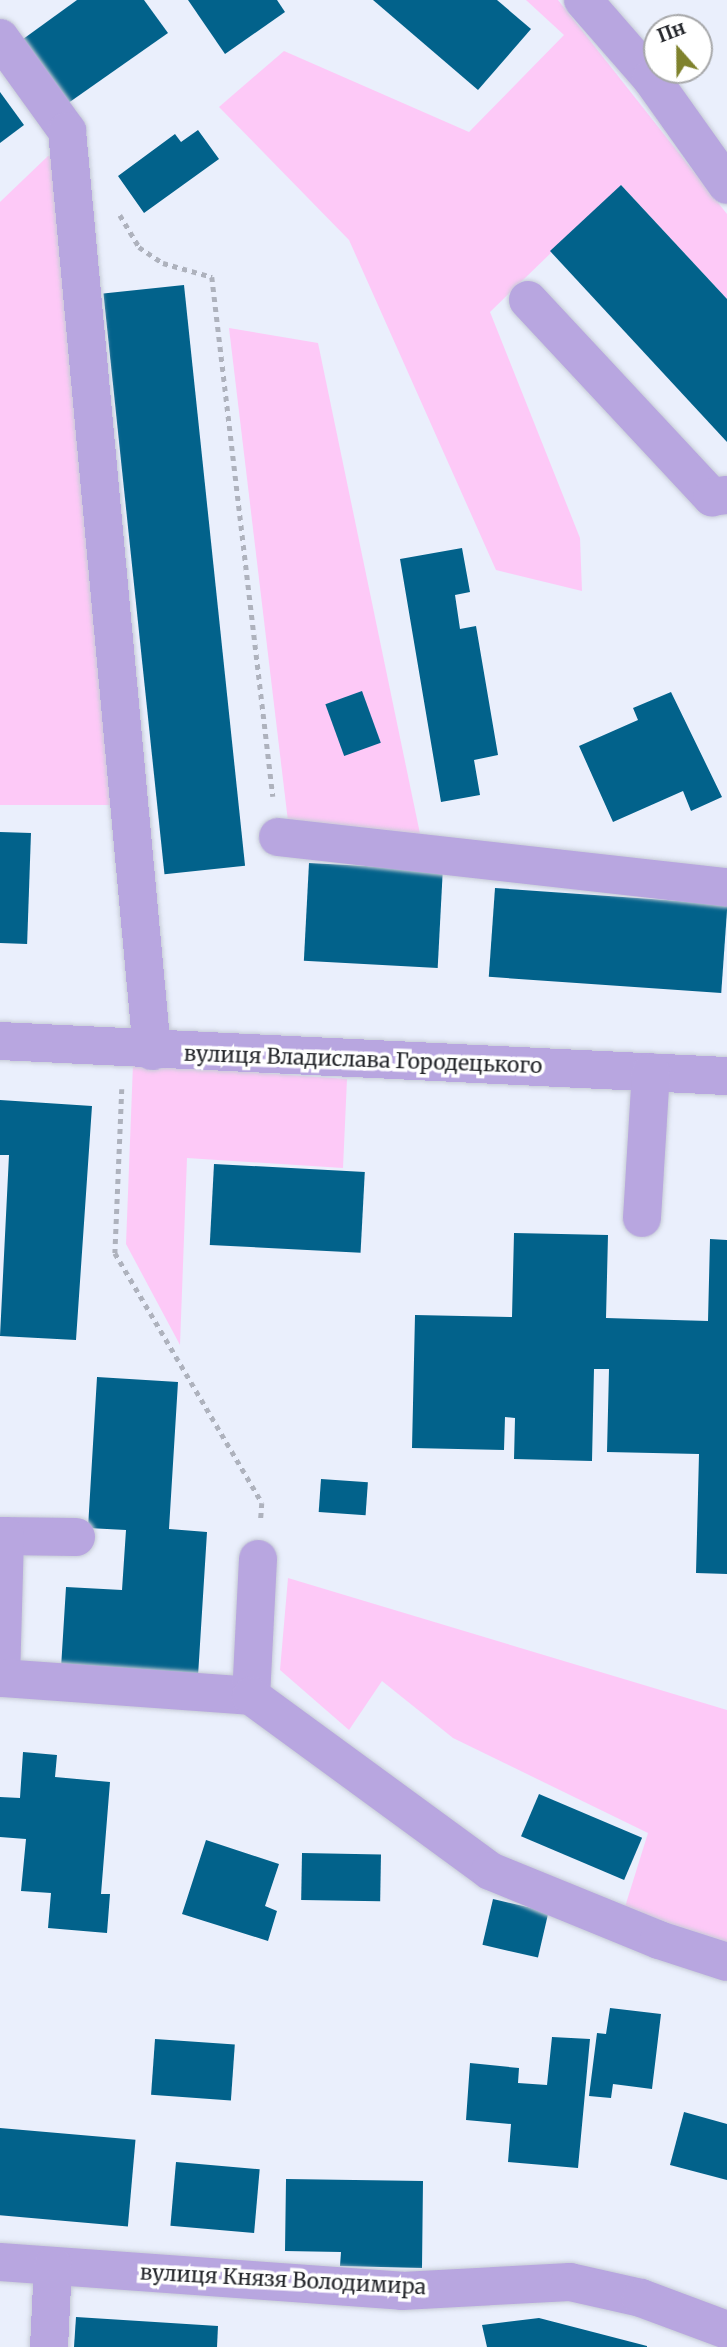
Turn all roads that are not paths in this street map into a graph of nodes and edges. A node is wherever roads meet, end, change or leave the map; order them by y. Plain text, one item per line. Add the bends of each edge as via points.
1 (583, 0) edge
2 (0, 38) edge
3 (727, 185) edge
4 (528, 300) dead end
5 (727, 495) edge
6 (278, 836) road end
7 (727, 887) edge
8 (0, 1041) edge
9 (137, 1051) junction
10 (651, 1072) junction
11 (727, 1076) edge
12 (642, 1218) dead end
13 (2, 1536) edge
14 (76, 1537) dead end
15 (258, 1559) dead end
16 (251, 1696) junction
17 (727, 1962) edge
18 (0, 2262) edge
19 (53, 2266) junction
20 (727, 2330) edge
21 (49, 2347) edge

1 - 3 street via 651,78
2 - 9 street via 68,131
4 - 5 street via 712,497
6 - 7 street
8 - 9 street, вулиця Владислава Городецького
9 - 10 street, вулиця Владислава Городецького
10 - 11 street, вулиця Владислава Городецького
10 - 12 street
13 - 14 street
13 - 16 street via 1,1678
15 - 16 street
16 - 17 street via 490,1871 659,1940
18 - 19 street, вулиця Князя Володимира
19 - 20 street, вулиця Князя Володимира via 402,2291 570,2282 641,2298
19 - 21 street

